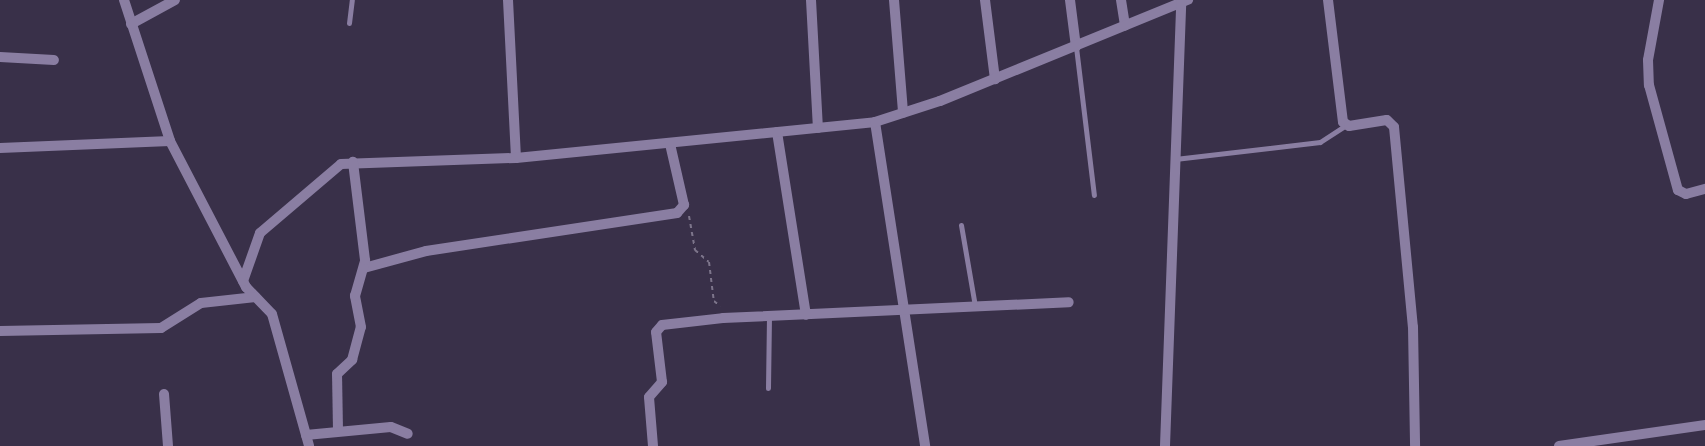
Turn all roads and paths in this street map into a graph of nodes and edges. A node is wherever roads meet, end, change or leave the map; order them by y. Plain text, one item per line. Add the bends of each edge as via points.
1 (124, 0) edge
2 (175, 0) edge
3 (352, 0) edge
4 (508, 0) edge
5 (811, 0) edge
6 (894, 0) edge
7 (985, 0) edge
8 (1070, 0) edge
9 (1120, 0) edge
10 (1328, 0) edge
11 (1659, 0) edge
12 (1183, 1) edge
13 (349, 23) dead end
14 (131, 24) junction
15 (1125, 26) junction
16 (1076, 47) junction
17 (0, 57) edge
18 (54, 60) dead end
19 (995, 79) junction
20 (903, 113) junction
21 (875, 122) junction
22 (1345, 126) junction
23 (818, 128) junction
24 (777, 132) junction
25 (170, 141) junction
26 (670, 144) junction
27 (0, 148) edge
28 (516, 158) junction
29 (1175, 159) junction
30 (353, 162) junction
31 (1705, 189) edge
32 (1094, 195) dead end
33 (681, 210) junction
34 (961, 225) dead end
35 (364, 268) junction
36 (243, 281) junction
37 (256, 297) junction
38 (1069, 302) dead end
39 (975, 306) junction
40 (904, 312) junction
41 (806, 316) junction
42 (769, 317) junction
43 (733, 318) junction
44 (0, 331) edge
45 (768, 388) dead end
46 (164, 394) dead end
47 (1705, 425) edge
48 (338, 430) junction
49 (408, 434) dead end
50 (306, 436) junction
51 (168, 446) edge
52 (309, 446) edge
53 (654, 446) edge
54 (925, 446) edge
55 (1165, 446) edge
56 (1415, 446) edge
57 (1560, 446) edge

1 - 14 street
2 - 14 street
3 - 13 lane
4 - 28 street
5 - 23 street
6 - 20 street
7 - 19 street
8 - 16 street
9 - 15 street
10 - 22 street
11 - 31 street via 1648,60 1649,85 1678,190 1686,194
12 - 15 street
12 - 29 street
14 - 25 street
15 - 16 street
16 - 19 street
16 - 32 lane
17 - 18 street
19 - 20 street
20 - 21 street
21 - 23 street
21 - 40 street
22 - 29 lane via 1320,142
22 - 56 street via 1387,120 1394,126 1413,327
23 - 24 street
24 - 26 street
24 - 41 street
25 - 27 street
25 - 36 street
26 - 28 street
26 - 33 street
28 - 30 street
29 - 55 street
30 - 35 street
30 - 36 street via 335,166 304,199 260,233
33 - 35 street via 426,251
33 - 43 path via 689,216 695,250 709,262 714,301
34 - 39 lane
35 - 48 street via 355,296 361,327 352,360 337,374
36 - 37 street
37 - 44 street via 201,304 161,328
37 - 50 street via 272,314
38 - 39 street
39 - 40 street
40 - 41 street
40 - 54 street
41 - 42 street
42 - 43 street
42 - 45 lane
43 - 53 street via 658,329 662,382 649,397
46 - 51 street
47 - 57 street
48 - 49 street via 391,427
48 - 50 street
50 - 52 street

